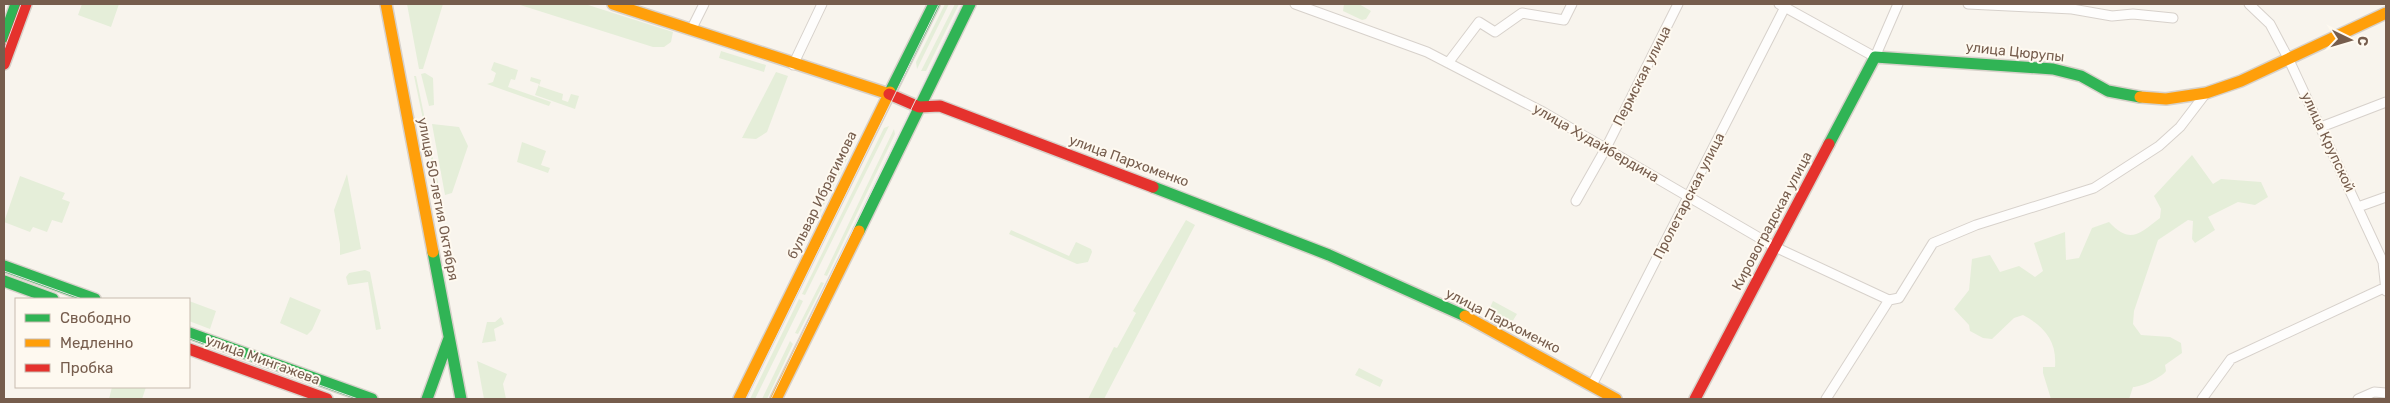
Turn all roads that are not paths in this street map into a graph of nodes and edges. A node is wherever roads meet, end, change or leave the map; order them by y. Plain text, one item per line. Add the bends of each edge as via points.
1 (16, 4) edge
2 (26, 4) edge
3 (386, 4) edge
4 (613, 4) edge
5 (704, 4) edge
6 (822, 4) edge
7 (934, 4) edge
8 (970, 4) edge
9 (1295, 4) edge
10 (1572, 4) edge
11 (1678, 4) edge
12 (1898, 4) edge
13 (1968, 4) edge
14 (2249, 4) edge
15 (1782, 6) edge
16 (2386, 13) edge
17 (2173, 18) dead end
18 (691, 30) junction
19 (5, 32) edge
20 (1875, 56) junction
21 (2288, 58) junction
22 (1448, 63) junction
23 (4, 64) edge
24 (792, 64) junction
25 (2206, 93) junction
26 (888, 94) junction
27 (2386, 102) edge
28 (918, 107) junction
29 (2321, 127) junction
30 (1606, 148) junction
31 (1688, 196) junction
32 (2386, 197) edge
33 (1576, 201) dead end
34 (2358, 207) junction
35 (1775, 247) junction
36 (4, 266) edge
37 (4, 281) edge
38 (2386, 289) edge
39 (50, 298) edge
40 (92, 298) edge
41 (1889, 300) junction
42 (190, 333) edge
43 (449, 338) junction
44 (190, 349) edge
45 (1592, 385) junction
46 (2386, 392) edge
47 (326, 399) edge
48 (372, 399) edge
49 (426, 399) edge
50 (461, 399) edge
51 (739, 399) edge
52 (776, 399) edge
53 (1616, 399) edge
54 (1695, 399) edge
55 (1826, 399) edge
56 (2202, 399) edge
57 (2358, 399) edge

1 - 19 main road
2 - 23 main road
3 - 43 main road, улица 50-летия Октября
4 - 18 main road, улица Пархоменко
5 - 18 street
6 - 24 street
7 - 26 main road, бульвар Ибрагимова
8 - 28 main road
9 - 22 street, улица Худайбердина via 1427,52
10 - 22 street via 1564,20 1522,13 1495,32 1478,22
11 - 30 street, Пермская улица
12 - 20 street
13 - 17 street
14 - 21 street, улица Крупской via 2270,24
15 - 20 street
15 - 31 street, Пролетарская улица
16 - 21 main road, улица Цюрупы
18 - 24 main road, улица Пархоменко
20 - 25 main road, улица Цюрупы via 2053,69 2080,76 2108,91 2134,97 2166,99
20 - 35 main road, Кировоградская улица
21 - 25 main road, улица Цюрупы
21 - 29 street, улица Крупской
22 - 30 street, улица Худайбердина
24 - 26 main road, улица Пархоменко
25 - 41 street via 2180,127 2159,146 2094,188 1976,224 1933,243 1899,298
26 - 28 main road, улица Пархоменко
26 - 51 main road, бульвар Ибрагимова
27 - 29 street
28 - 45 main road, улица Пархоменко via 940,106 1188,199 1386,279 1507,338
28 - 52 main road
29 - 34 street, улица Крупской
30 - 31 street, улица Худайбердина
30 - 33 street, Пермская улица
31 - 35 street, улица Худайбердина
31 - 45 street, Пролетарская улица
32 - 34 street
34 - 38 street, улица Крупской via 2383,262
35 - 41 street, улица Худайбердина
35 - 54 main road, Кировоградская улица
36 - 40 main road
37 - 39 main road
38 - 56 street via 2231,359
41 - 55 street
42 - 48 main road
43 - 49 main road
43 - 50 main road, улица 50-летия Октября
44 - 47 main road, улица Мингажева
45 - 53 main road, улица Пархоменко
46 - 57 street via 2374,392

